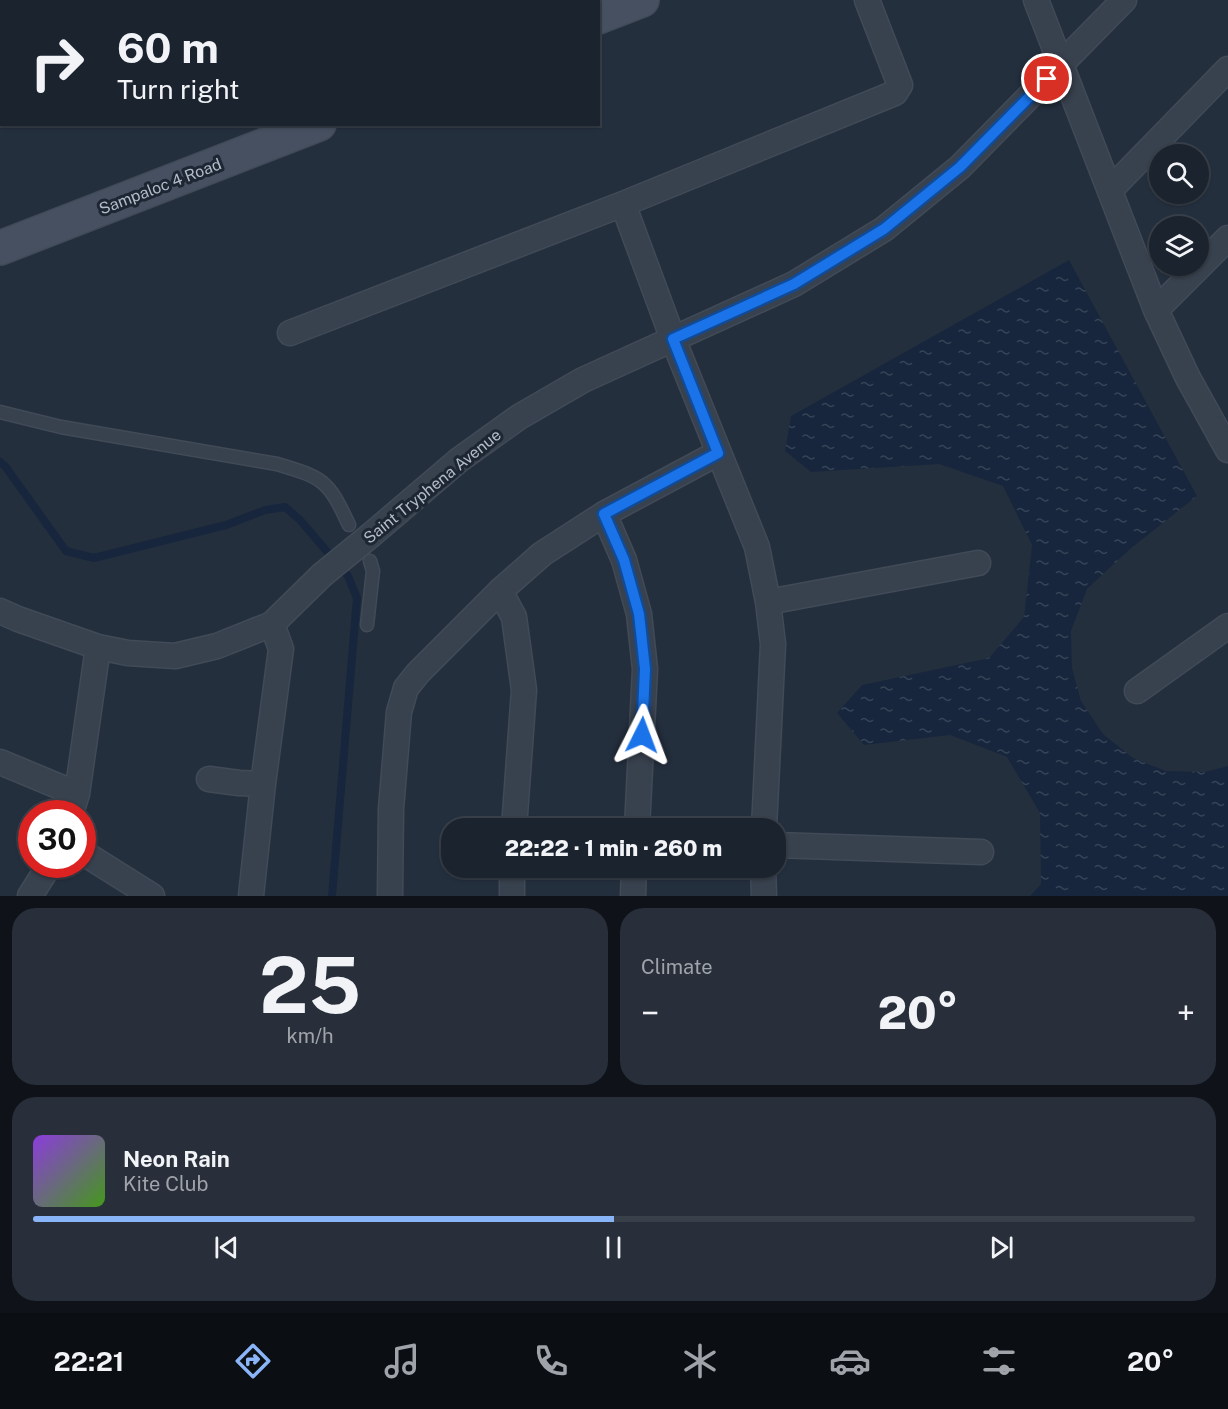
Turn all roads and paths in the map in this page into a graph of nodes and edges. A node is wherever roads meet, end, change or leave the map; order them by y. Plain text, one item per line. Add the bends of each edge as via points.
1 (642, 0) edge
2 (867, 0) edge
3 (1036, 0) edge
4 (1124, 0) edge
5 (600, 16) edge
6 (1062, 64) junction
7 (1228, 69) edge
8 (314, 126) edge
9 (1110, 190) junction
10 (622, 204) junction
11 (1228, 238) edge
12 (0, 248) edge
13 (1156, 310) junction
14 (290, 333) dead end
15 (673, 339) junction
16 (0, 412) edge
17 (1228, 450) edge
18 (718, 453) junction
19 (604, 514) junction
20 (349, 525) dead end
21 (370, 561) dead end
22 (978, 563) dead end
23 (500, 591) junction
24 (768, 602) junction
25 (0, 611) edge
26 (272, 624) junction
27 (366, 625) dead end
28 (1228, 626) edge
29 (98, 647) junction
30 (1137, 691) dead end
31 (0, 762) edge
32 (209, 779) dead end
33 (264, 783) junction
34 (69, 800) edge
35 (74, 800) edge
36 (515, 818) edge
37 (638, 818) edge
38 (764, 818) edge
39 (786, 845) edge
40 (981, 852) dead end
41 (96, 861) edge
42 (41, 878) edge
43 (512, 878) edge
44 (634, 878) edge
45 (763, 878) edge
46 (30, 896) edge
47 (152, 896) edge
48 (251, 896) edge
49 (390, 896) edge
50 (512, 896) edge
51 (633, 896) edge
52 (764, 896) edge

1 - 5 street
2 - 10 street via 900,85 896,93
3 - 6 street
4 - 6 street, Saint Tryphena Avenue
6 - 9 street
6 - 15 street, Saint Tryphena Avenue via 960,167 884,229 794,284
7 - 9 street
8 - 12 street, Sampaloc 4 Road
9 - 13 street
10 - 14 street
10 - 15 street
11 - 13 street
13 - 17 street
15 - 18 street
15 - 26 street, Saint Tryphena Avenue, bridge via 583,380 519,417 459,460 322,575
16 - 20 lane via 61,428 277,464 307,473 331,489
18 - 19 street
18 - 24 street via 757,547
19 - 23 street via 543,554
19 - 37 street via 624,560 639,614 645,669
21 - 27 lane via 373,571
22 - 24 street
23 - 36 street via 514,617 524,690
23 - 49 street via 406,688 399,712 391,809
24 - 38 street via 773,644
25 - 29 street, Saint Tryphena Avenue
26 - 29 street, Saint Tryphena Avenue via 217,646 175,656
26 - 33 street via 281,649
28 - 30 street
29 - 35 street
31 - 34 street
32 - 33 street
33 - 48 street
39 - 40 street
41 - 47 street
42 - 46 street
43 - 50 street
44 - 51 street
45 - 52 street

